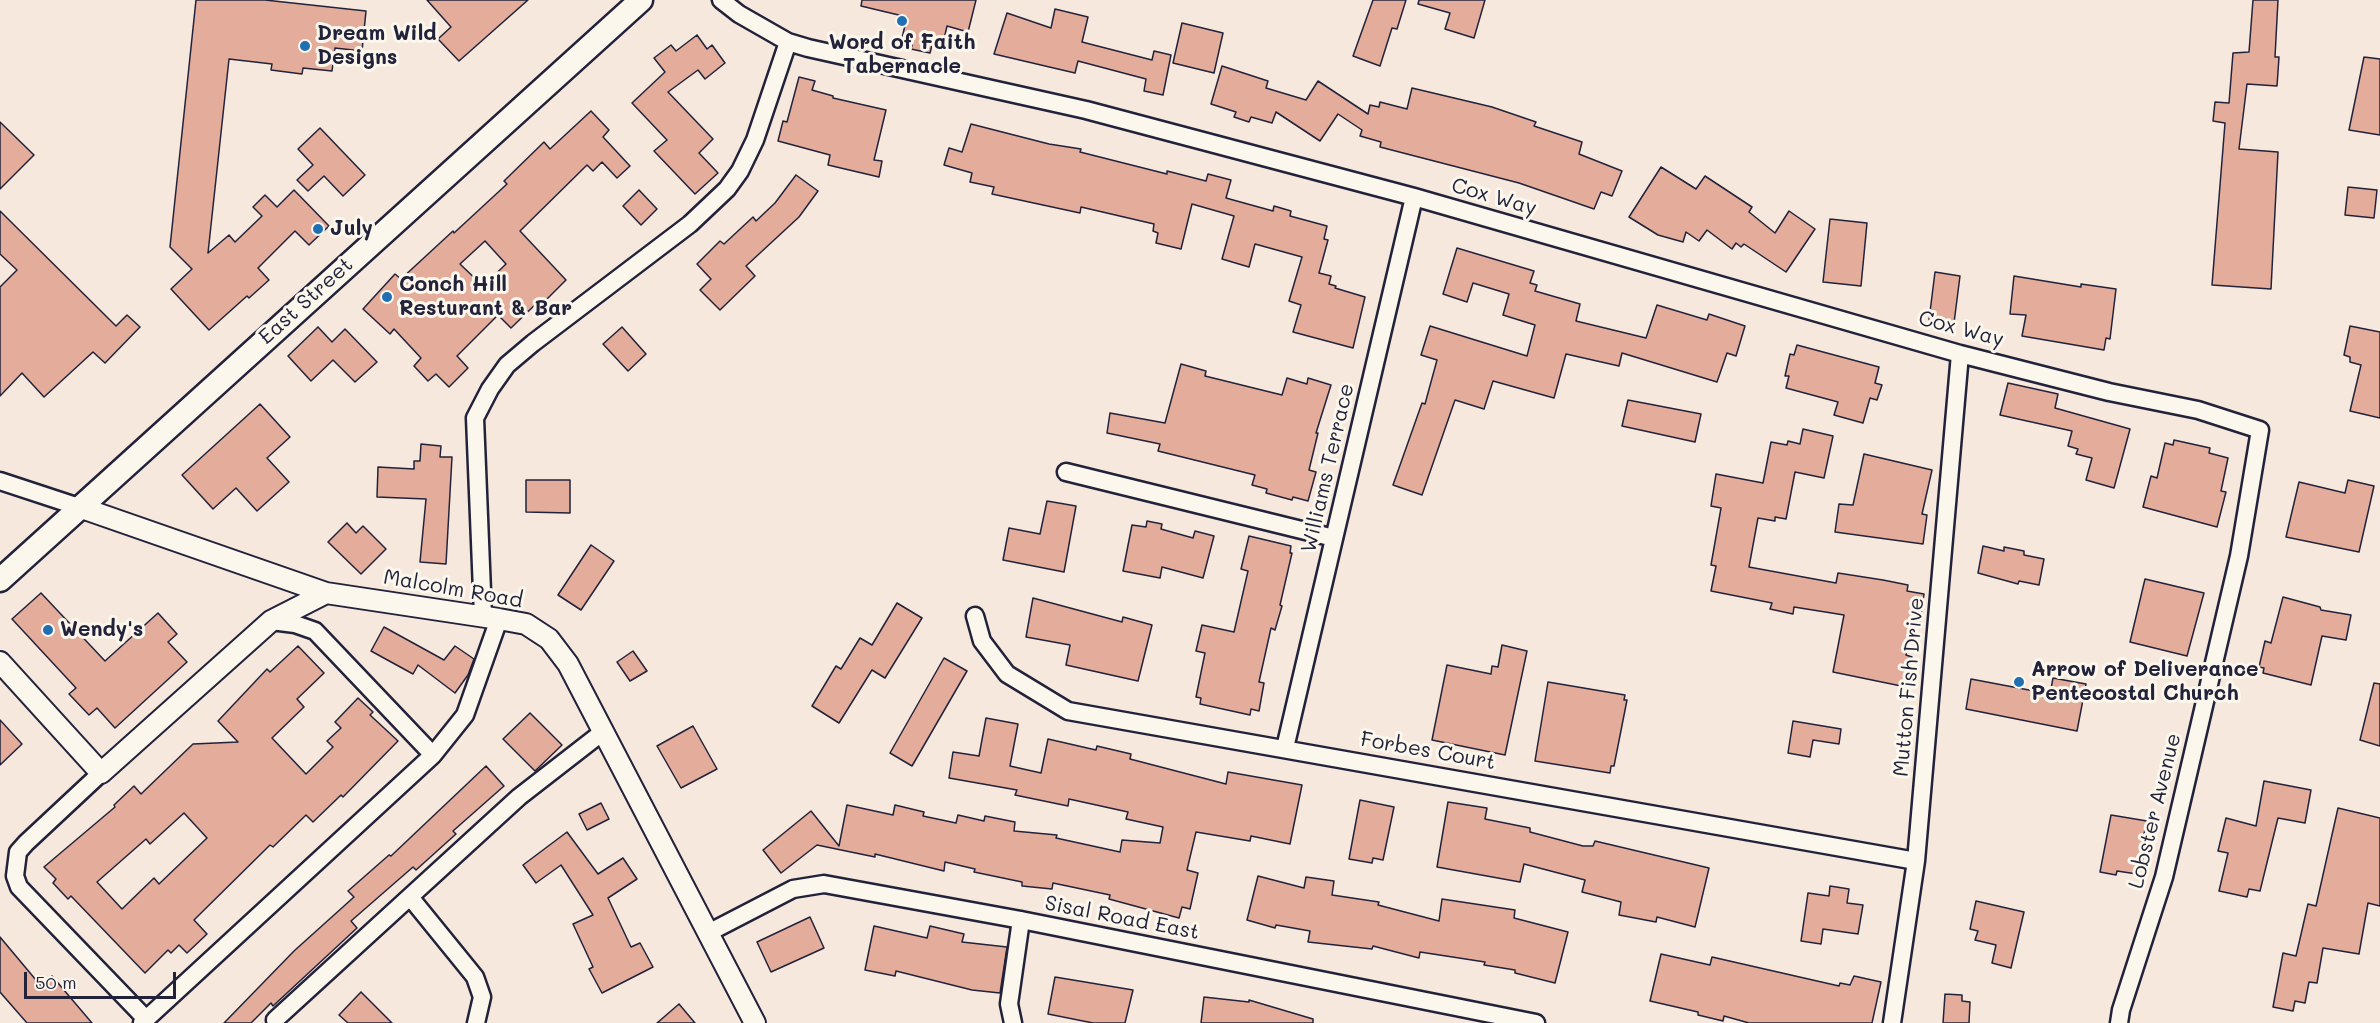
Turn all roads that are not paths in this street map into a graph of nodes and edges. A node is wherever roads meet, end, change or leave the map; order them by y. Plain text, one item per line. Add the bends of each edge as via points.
1 (641, 0) edge
2 (721, 0) edge
3 (788, 42) junction
4 (1414, 197) junction
5 (1960, 354) junction
6 (2260, 430) joint
7 (1066, 472) dead end
8 (0, 482) edge
9 (79, 507) junction
10 (1334, 538) junction
11 (0, 580) edge
12 (326, 593) junction
13 (975, 616) dead end
14 (491, 618) junction
15 (271, 621) junction
16 (0, 662) edge
17 (604, 731) junction
18 (1285, 748) junction
19 (433, 755) junction
20 (101, 773) junction
21 (1916, 861) junction
22 (410, 897) junction
23 (1021, 920) junction
24 (708, 933) junction
25 (275, 1020) dead end
26 (144, 1021) edge
27 (476, 1023) edge
28 (755, 1023) edge
29 (1013, 1023) edge
30 (1536, 1023) edge
31 (1892, 1023) edge
32 (2119, 1023) edge

1 - 9 main road, East Street
2 - 3 street, Cox Way
3 - 4 street, Cox Way via 1086,110
3 - 14 street via 755,140 727,189 672,238 507,364 490,388 475,418
4 - 5 street, Cox Way
4 - 10 street, Williams Terrace
5 - 6 street, Cox Way via 2198,410
5 - 21 street, Mutton Fish Drive
6 - 32 street, Lobster Avenue via 2239,556 2164,877
7 - 10 street
8 - 9 street, Malcolm Road
9 - 11 main road, East Street
9 - 12 street, Malcolm Road
10 - 18 street, Williams Terrace
12 - 14 street, Malcolm Road
12 - 15 street
13 - 18 street, Forbes Court via 982,641 1007,674 1068,711
14 - 17 street, Malcolm Road via 526,624 549,639 568,664
14 - 19 street via 465,715
15 - 19 street via 315,632
15 - 20 street
16 - 20 street
17 - 22 street via 519,797
17 - 24 street, Malcolm Road
18 - 21 street, Forbes Court
19 - 26 street
20 - 26 street via 18,852 15,876 19,887
21 - 31 street, Mutton Fish Drive
22 - 25 street
22 - 27 street via 475,977 482,997
23 - 24 street, Sisal Road East via 824,884 792,889
23 - 29 street via 1010,1004
23 - 30 street, Sisal Road East
24 - 28 street, Malcolm Road

